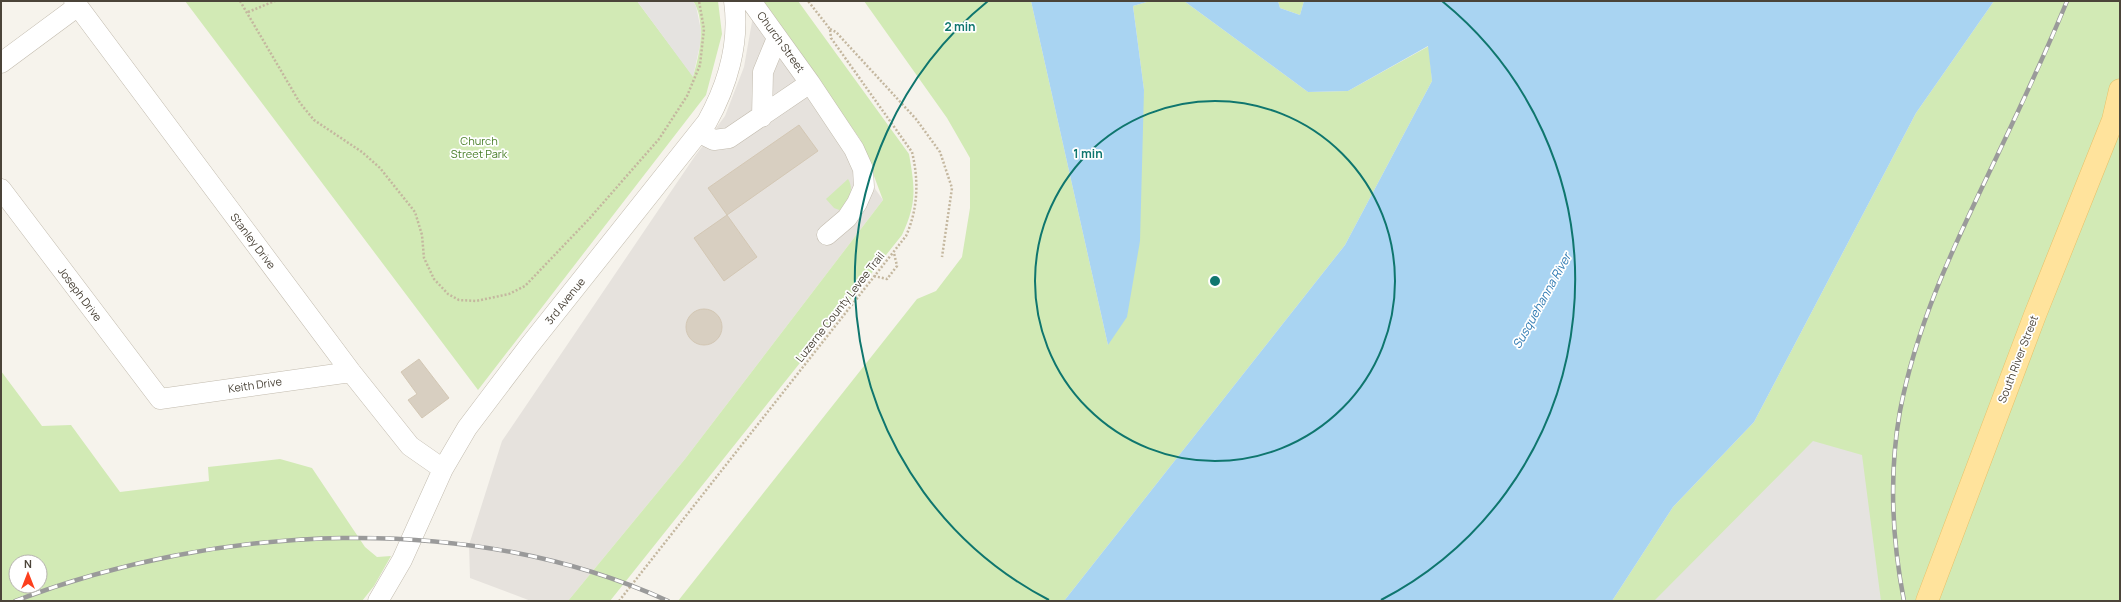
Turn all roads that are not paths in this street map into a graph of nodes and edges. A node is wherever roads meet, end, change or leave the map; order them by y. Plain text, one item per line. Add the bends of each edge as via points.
1 (734, 1) edge
2 (751, 1) edge
3 (76, 4) edge
4 (777, 38) junction
5 (1, 63) edge
6 (810, 83) junction
7 (2120, 90) edge
8 (2116, 116) edge
9 (762, 117) junction
10 (700, 133) junction
11 (1, 189) edge
12 (827, 235) dead end
13 (350, 372) junction
14 (160, 399) joint
15 (444, 469) junction
16 (1930, 593) edge
17 (378, 601) edge

1 - 10 street, 3rd Avenue via 731,63 718,102
2 - 4 street, Church Street
3 - 5 street
3 - 13 street, Stanley Drive
4 - 6 street, Church Street
4 - 9 street via 763,72
6 - 9 street
6 - 12 street, Church Street via 860,159 864,178 864,187 852,212
7 - 8 main road, South River Street
8 - 16 main road, South River Street via 2032,323
9 - 10 street via 729,138 714,140
10 - 15 street, 3rd Avenue via 484,404
11 - 14 street, Joseph Drive
13 - 14 street, Keith Drive
13 - 15 street, Stanley Drive via 410,446
15 - 17 street, 3rd Avenue via 402,560

